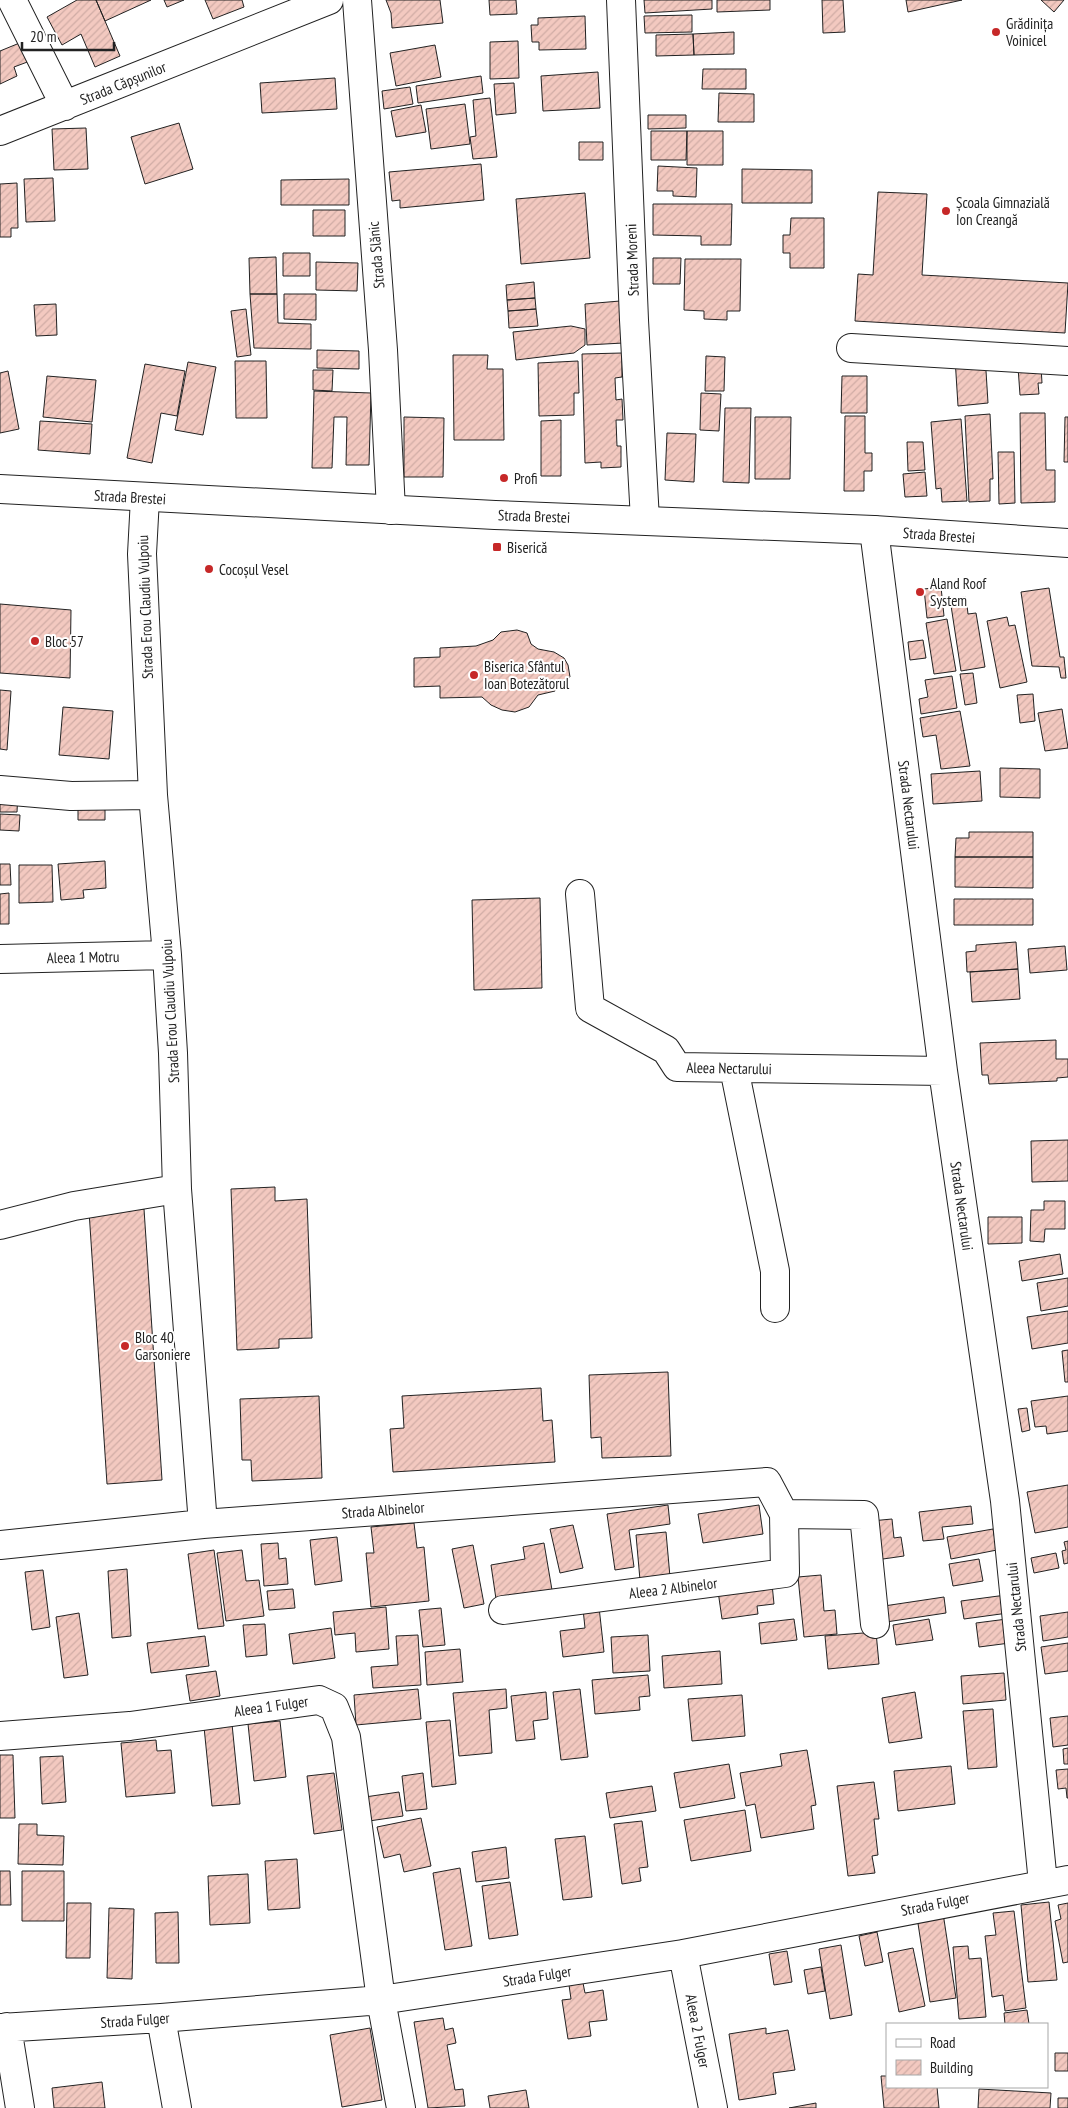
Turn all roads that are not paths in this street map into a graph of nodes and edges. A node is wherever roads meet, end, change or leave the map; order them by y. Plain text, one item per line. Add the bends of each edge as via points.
1 (12, 0) edge
2 (329, 0) edge
3 (357, 0) edge
4 (621, 0) edge
5 (66, 106) junction
6 (0, 131) edge
7 (851, 348) dead end
8 (1068, 360) edge
9 (0, 489) edge
10 (145, 498) junction
11 (391, 510) junction
12 (645, 520) junction
13 (874, 530) junction
14 (1068, 543) edge
15 (0, 790) edge
16 (153, 794) junction
17 (580, 894) dead end
18 (167, 955) junction
19 (0, 959) edge
20 (734, 1068) junction
21 (943, 1071) junction
22 (177, 1189) junction
23 (0, 1225) edge
24 (775, 1308) dead end
25 (784, 1514) junction
26 (203, 1524) junction
27 (0, 1545) edge
28 (503, 1610) dead end
29 (875, 1624) dead end
30 (0, 1736) edge
31 (1056, 1881) edge
32 (683, 1954) junction
33 (381, 2000) junction
34 (161, 2018) junction
35 (4, 2028) edge
36 (20, 2108) edge
37 (177, 2108) edge
38 (401, 2108) edge
39 (713, 2108) edge

1 - 5 street
2 - 5 street, Strada Căpșunilor
3 - 11 street, Strada Slănic via 383,350
4 - 12 street, Strada Moreni
5 - 6 street, Strada Căpșunilor
7 - 8 street
9 - 10 street, Strada Brestei
10 - 11 street, Strada Brestei
10 - 16 street, Strada Erou Claudiu Vulpoiu via 142,554
11 - 12 street, Strada Brestei
12 - 13 street, Strada Brestei
13 - 14 street, Strada Brestei
13 - 21 street, Strada Nectarului
15 - 16 street via 71,796
16 - 18 street, Strada Erou Claudiu Vulpoiu
17 - 20 street, Aleea Nectarului via 590,1008 666,1050 677,1067
18 - 19 street, Aleea 1 Motru
18 - 22 street, Strada Erou Claudiu Vulpoiu
20 - 21 street, Aleea Nectarului
20 - 24 street via 775,1271
21 - 31 street, Strada Nectarului
22 - 23 street via 74,1206
22 - 26 street, Strada Erou Claudiu Vulpoiu
25 - 26 street, Strada Albinelor via 767,1482
25 - 28 street, Aleea 2 Albinelor via 785,1573
25 - 29 street via 864,1515
26 - 27 street, Strada Albinelor
30 - 33 street, Aleea 1 Fulger via 130,1726 311,1700 334,1707 346,1737
31 - 32 street, Strada Fulger
32 - 33 street, Strada Fulger
32 - 39 street, Aleea 2 Fulger
33 - 34 street, Strada Fulger
33 - 38 street
34 - 35 street, Strada Fulger
34 - 37 street
35 - 36 street

